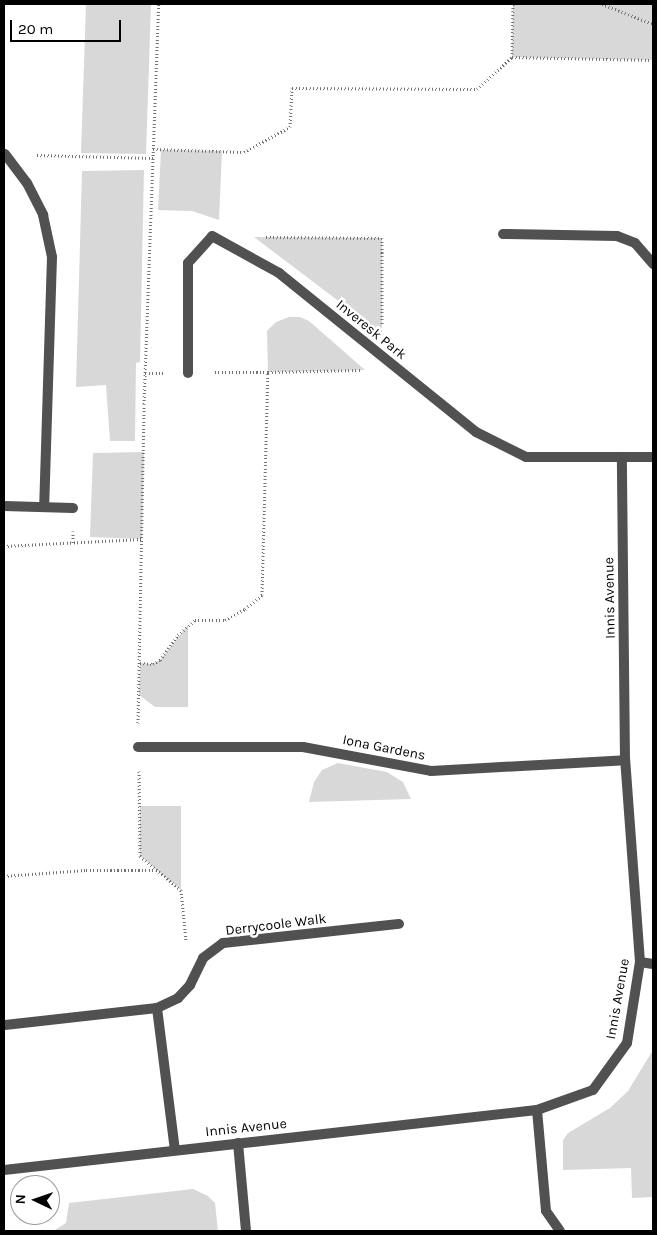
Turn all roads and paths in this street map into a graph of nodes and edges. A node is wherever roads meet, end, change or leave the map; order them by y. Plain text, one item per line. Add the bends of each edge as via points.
1 (159, 4) edge
2 (514, 4) edge
3 (602, 4) edge
4 (653, 24) edge
5 (512, 57) junction
6 (653, 60) edge
7 (154, 149) junction
8 (4, 154) edge
9 (154, 158) junction
10 (503, 234) dead end
11 (264, 237) dead end
12 (653, 264) edge
13 (381, 356) junction
14 (398, 369) junction
15 (268, 372) junction
16 (146, 373) junction
17 (188, 373) junction
18 (653, 457) edge
19 (622, 458) junction
20 (4, 506) edge
21 (44, 507) junction
22 (73, 508) dead end
23 (142, 539) junction
24 (4, 546) edge
25 (140, 664) junction
26 (138, 747) junction
27 (625, 760) junction
28 (157, 870) junction
29 (4, 876) edge
30 (399, 924) dead end
31 (640, 962) junction
32 (653, 964) edge
33 (190, 984) junction
34 (157, 1008) junction
35 (5, 1025) edge
36 (537, 1110) junction
37 (238, 1142) junction
38 (175, 1150) junction
39 (4, 1170) edge
40 (246, 1231) edge
41 (560, 1231) edge

1 - 7 path
2 - 5 path
3 - 4 path
5 - 6 path
5 - 7 path via 478,89 292,88 290,127 244,152
7 - 9 path
8 - 9 path
8 - 21 street via 27,183 43,215 52,257
9 - 16 path
10 - 12 street via 617,236 635,244
11 - 13 path via 382,238
13 - 14 street, Inveresk Park
13 - 17 street, Inveresk Park via 279,273 212,236 188,264
14 - 15 path
14 - 19 street, Inveresk Park via 476,432 526,458
15 - 17 path
15 - 25 path via 262,595 225,620 195,620 178,635 160,660
16 - 17 path
16 - 23 path
18 - 19 street, Inveresk Park
19 - 27 street, Innis Avenue
20 - 21 street
21 - 22 street
23 - 24 path
23 - 25 path
25 - 26 path
26 - 27 street, Iona Gardens via 303,747 431,771
26 - 28 path via 140,856
27 - 31 street, Innis Avenue
28 - 29 path via 86,870
28 - 33 path via 181,890
30 - 33 street, Derrycoole Walk via 223,943 203,958
31 - 32 street
31 - 36 street, Innis Avenue via 627,1043 593,1090
33 - 34 street, Derrycoole Walk via 178,998
34 - 35 street, Derrycoole Walk
34 - 38 street
36 - 37 street, Innis Avenue
36 - 41 street via 546,1211
37 - 38 street, Innis Avenue
37 - 40 street
38 - 39 street, Innis Avenue

